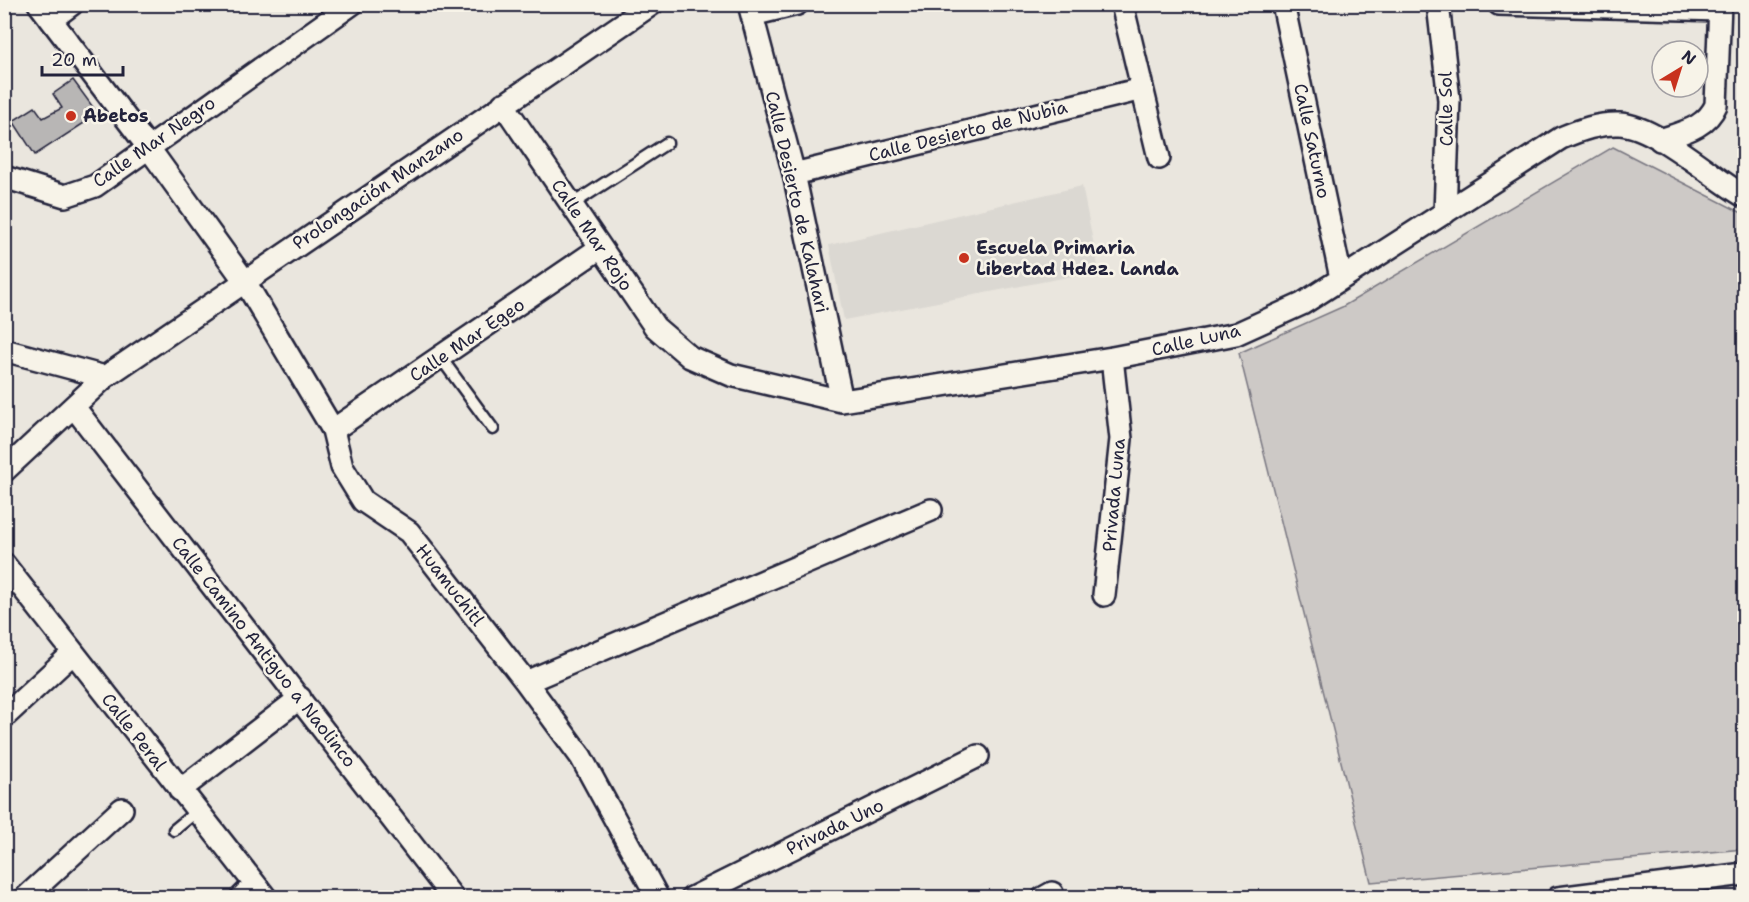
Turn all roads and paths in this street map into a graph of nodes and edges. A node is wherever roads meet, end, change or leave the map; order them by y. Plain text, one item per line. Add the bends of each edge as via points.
1 (72, 4) edge
2 (352, 4) edge
3 (797, 4) edge
4 (1122, 4) edge
5 (1283, 4) edge
6 (1438, 4) edge
7 (1499, 4) edge
8 (649, 5) edge
9 (1720, 7) edge
10 (750, 10) edge
11 (46, 12) edge
12 (1142, 89) junction
13 (503, 104) junction
14 (1660, 140) junction
15 (668, 143) dead end
16 (148, 147) junction
17 (1159, 158) dead end
18 (794, 174) junction
19 (4, 177) edge
20 (1744, 196) edge
21 (571, 205) junction
22 (1445, 213) junction
23 (600, 248) junction
24 (1341, 278) junction
25 (244, 280) junction
26 (4, 350) edge
27 (690, 357) joint
28 (441, 358) junction
29 (1112, 358) junction
30 (105, 377) junction
31 (842, 401) junction
32 (74, 407) junction
33 (493, 429) dead end
34 (333, 430) junction
35 (4, 471) edge
36 (931, 510) dead end
37 (4, 564) edge
38 (1104, 595) dead end
39 (73, 653) junction
40 (526, 682) junction
41 (300, 698) junction
42 (4, 717) edge
43 (978, 756) dead end
44 (180, 790) junction
45 (122, 809) dead end
46 (196, 811) junction
47 (174, 830) dead end
48 (1744, 874) edge
49 (254, 893) edge
50 (1630, 893) edge
51 (26, 897) edge
52 (453, 897) edge
53 (658, 897) edge
54 (692, 897) edge
55 (1558, 897) edge

1 - 11 street
2 - 16 street, Calle Mar Negro
3 - 10 street
4 - 12 street
5 - 24 street, Calle Saturno
6 - 22 street, Calle Sol via 1449,100
7 - 9 street
8 - 13 street, Prolongación Manzano
9 - 14 street via 1716,105 1711,117 1701,125
10 - 18 street, Calle Desierto de Kalahari
11 - 16 street, Huamuchitl
12 - 17 street
12 - 18 street, Calle Desierto de Nubia
13 - 21 street, Calle Mar Rojo
13 - 25 street, Prolongación Manzano
14 - 20 street, Calle Luna
14 - 22 street, Calle Luna via 1640,128 1620,124 1589,127 1561,138
15 - 21 lane
16 - 19 street, Calle Mar Negro via 96,186 65,196
16 - 25 street, Huamuchitl
18 - 31 street, Calle Desierto de Kalahari
21 - 23 street, Calle Mar Rojo
22 - 24 street, Calle Luna
23 - 27 street, Calle Mar Rojo via 655,327
23 - 28 street, Calle Mar Egeo
24 - 29 street, Calle Luna via 1302,304 1236,334
25 - 30 street, Prolongación Manzano
25 - 34 street, Huamuchitl
26 - 30 street
27 - 31 street, Calle Luna via 731,375
28 - 33 lane
28 - 34 street, Calle Mar Egeo
29 - 31 street, Calle Luna
29 - 38 street, Privada Luna via 1121,439
30 - 32 street, Prolongación Manzano
32 - 35 street, Prolongación Manzano
32 - 41 street, Calle Camino Antiguo a Naolinco
34 - 40 street, Huamuchitl via 342,467 363,501 409,532
36 - 40 street
37 - 39 street, Calle Peral
39 - 42 street
39 - 44 street, Calle Peral
40 - 53 street, Huamuchitl via 581,757
41 - 44 street
41 - 52 street, Calle Camino Antiguo a Naolinco
43 - 54 street, Privada Uno
44 - 46 street, Calle Peral
45 - 51 street
46 - 47 lane
46 - 49 street, Calle Peral
48 - 50 street
50 - 55 street

